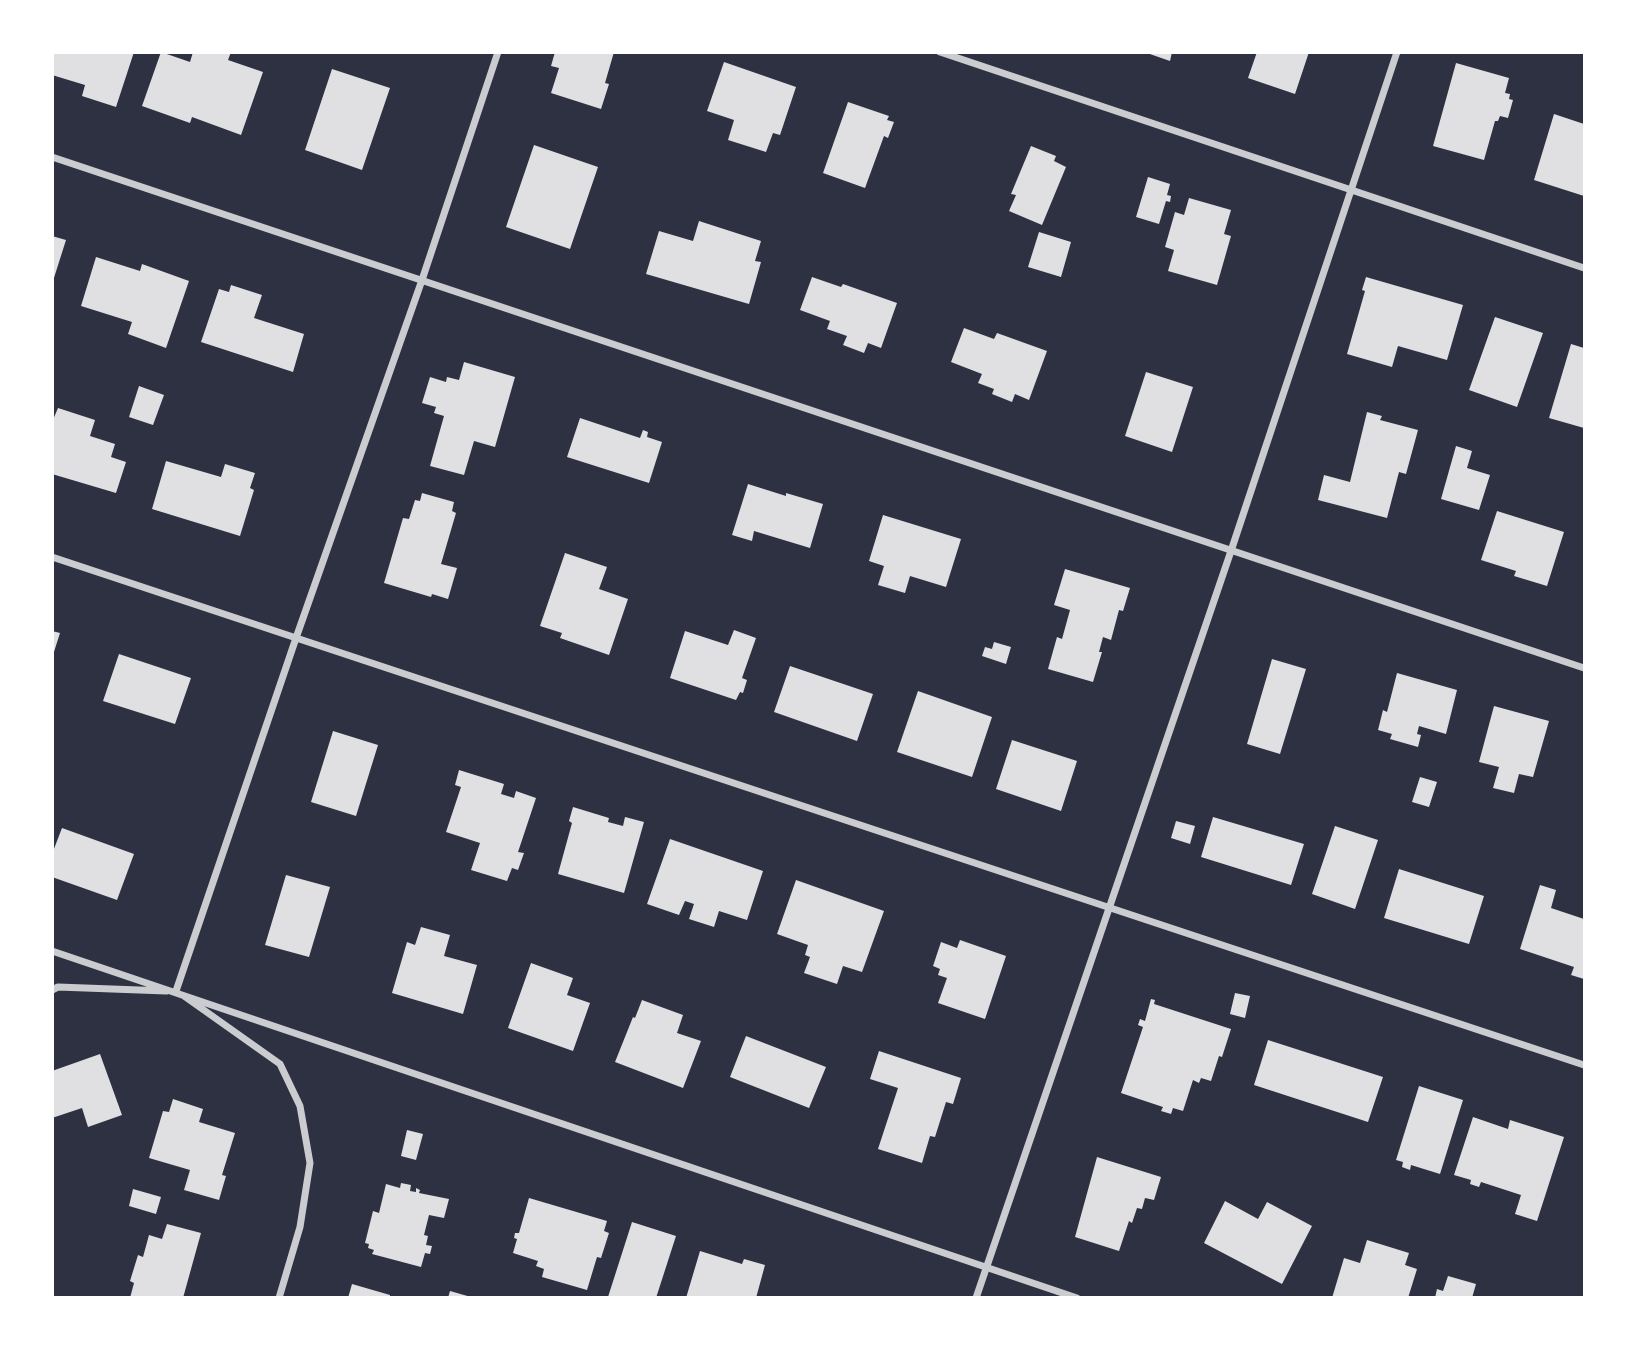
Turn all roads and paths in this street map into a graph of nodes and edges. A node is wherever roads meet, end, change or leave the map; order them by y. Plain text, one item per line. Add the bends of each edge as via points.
1 (498, 52) edge
2 (940, 52) edge
3 (1397, 52) edge
4 (52, 156) edge
5 (1352, 189) junction
6 (1584, 268) edge
7 (422, 280) junction
8 (1231, 551) junction
9 (52, 557) edge
10 (296, 638) junction
11 (1584, 668) edge
12 (1110, 906) junction
13 (52, 951) edge
14 (52, 990) edge
15 (176, 991) junction
16 (1584, 1065) edge
17 (986, 1267) junction
18 (279, 1297) edge
19 (976, 1297) edge
20 (1077, 1297) edge

1 - 7 street
2 - 5 street
3 - 5 street
4 - 7 street
5 - 6 street
5 - 8 street
7 - 8 street
7 - 10 street
8 - 11 street
8 - 12 street
9 - 10 street
10 - 12 street
10 - 15 street
12 - 16 street
12 - 17 street
13 - 15 street
14 - 15 street
15 - 17 street
15 - 18 street via 281,1064 300,1106 310,1163 300,1227
17 - 19 street
17 - 20 street

